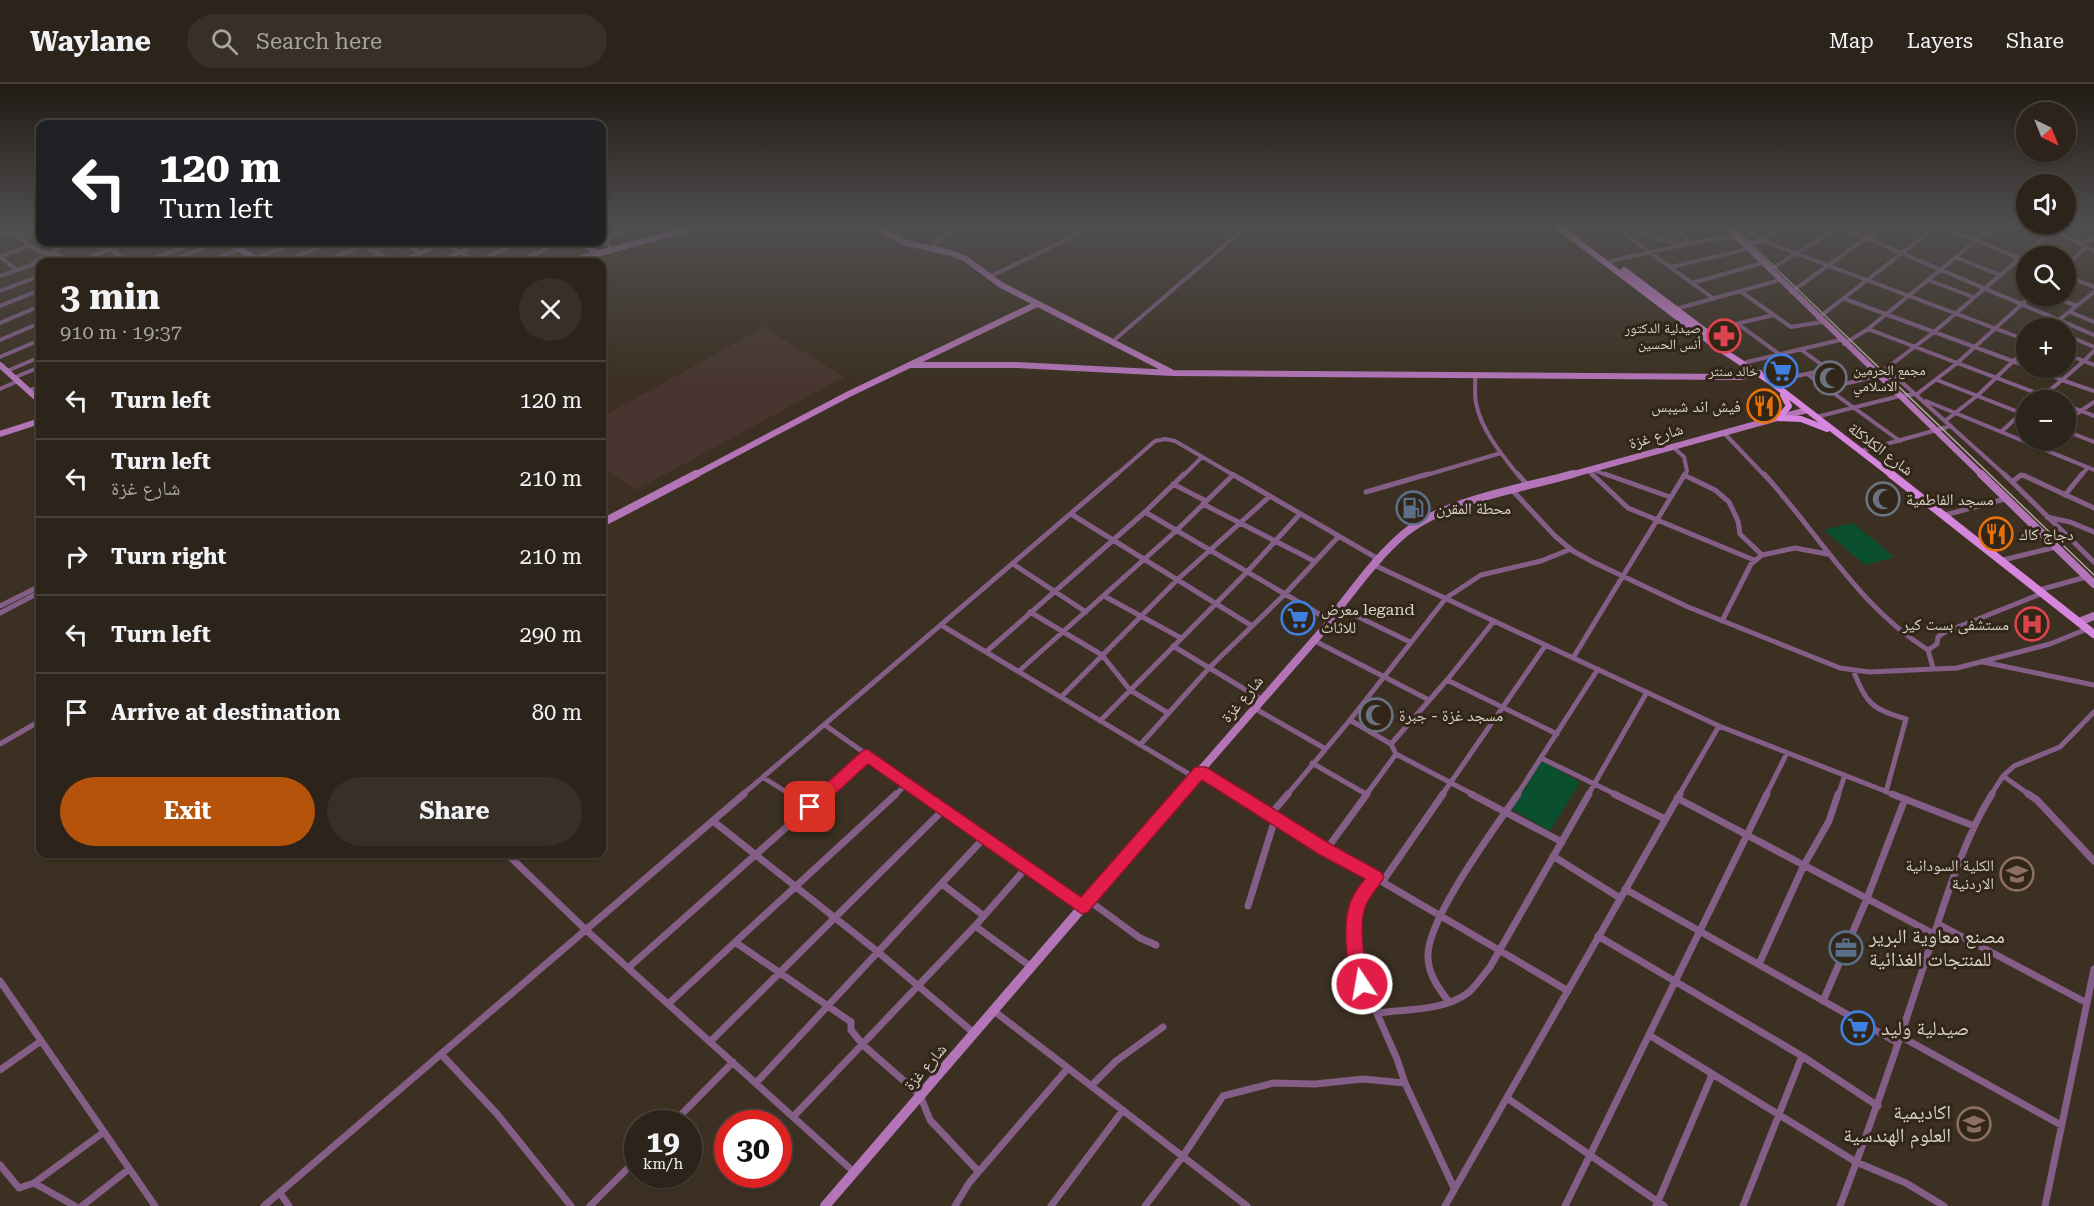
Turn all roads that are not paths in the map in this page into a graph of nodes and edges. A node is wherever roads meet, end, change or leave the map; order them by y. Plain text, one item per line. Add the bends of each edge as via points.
1 (34, 278) edge
2 (991, 278) edge
3 (1186, 278) edge
4 (1626, 278) edge
5 (1635, 278) edge
6 (1686, 278) edge
7 (1708, 278) edge
8 (1811, 278) edge
9 (1863, 278) edge
10 (1958, 278) edge
11 (1996, 278) edge
12 (1780, 280) joint
13 (1868, 280) junction
14 (1928, 280) joint
15 (2076, 280) edge
16 (1692, 283) junction
17 (2094, 287) edge
18 (1984, 289) junction
19 (0, 291) edge
20 (1740, 291) junction
21 (36, 292) edge
22 (1791, 292) junction
23 (2093, 294) edge
24 (1908, 296) junction
25 (1973, 297) junction
26 (1714, 299) junction
27 (1845, 299) junction
28 (2016, 302) edge
29 (1037, 304) junction
30 (0, 306) edge
31 (2020, 306) edge
32 (2027, 306) edge
33 (2078, 306) joint
34 (36, 308) edge
35 (1676, 309) junction
36 (2070, 312) junction
37 (1954, 313) junction
38 (1774, 315) junction
39 (1886, 315) junction
40 (2055, 318) edge
41 (2062, 318) edge
42 (1820, 320) junction
43 (2094, 322) edge
44 (0, 323) edge
45 (1738, 324) junction
46 (36, 325) edge
47 (2076, 327) edge
48 (1995, 328) junction
49 (1868, 329) junction
50 (1705, 330) junction
51 (1934, 332) junction
52 (2094, 335) edge
53 (2016, 336) edge
54 (0, 340) edge
55 (2076, 340) edge
56 (36, 342) edge
57 (1112, 342) junction
58 (1842, 342) junction
59 (1914, 347) junction
60 (1974, 347) junction
61 (1800, 349) junction
62 (2094, 349) edge
63 (1779, 354) junction
64 (0, 357) edge
65 (36, 358) edge
66 (2076, 358) edge
67 (2014, 361) joint
68 (2084, 361) junction
69 (1747, 362) junction
70 (1956, 364) junction
71 (911, 365) junction
72 (2094, 365) edge
73 (2, 368) edge
74 (1886, 368) junction
75 (36, 369) edge
76 (1828, 369) junction
77 (1173, 373) junction
78 (1475, 374) junction
79 (1807, 374) junction
80 (1877, 374) junction
81 (1760, 375) junction
82 (1994, 378) junction
83 (2057, 378) edge
84 (15, 379) junction
85 (1937, 380) junction
86 (2062, 380) junction
87 (1771, 382) junction
88 (1847, 383) junction
89 (36, 388) edge
90 (1827, 388) junction
91 (0, 389) edge
92 (1779, 389) junction
93 (2027, 390) edge
94 (2050, 390) edge
95 (28, 391) junction
96 (2094, 392) edge
97 (1917, 394) junction
98 (1978, 395) junction
99 (1899, 396) junction
100 (36, 398) edge
101 (1921, 399) junction
102 (2094, 402) edge
103 (1854, 408) junction
104 (2076, 409) edge
105 (1807, 410) junction
106 (2016, 411) edge
107 (2081, 411) junction
108 (1956, 412) junction
109 (2076, 415) edge
110 (2094, 416) edge
111 (1816, 417) junction
112 (1779, 418) junction
113 (2016, 420) edge
114 (1946, 421) junction
115 (36, 423) edge
116 (1951, 426) junction
117 (1935, 431) junction
118 (2002, 431) junction
119 (1724, 432) junction
120 (0, 434) edge
121 (2076, 434) edge
122 (1840, 435) junction
123 (2016, 437) edge
124 (1900, 441) junction
125 (2094, 442) edge
126 (1672, 446) junction
127 (2048, 450) edge
128 (1861, 451) junction
129 (1501, 453) junction
130 (1202, 457) junction
131 (2088, 467) junction
132 (1590, 470) junction
133 (2094, 470) edge
134 (1233, 475) junction
135 (1684, 475) junction
136 (2012, 482) junction
137 (1173, 484) junction
138 (1528, 486) junction
139 (1512, 490) junction
140 (1366, 492) dead end
141 (2065, 495) junction
142 (1270, 496) junction
143 (1670, 497) junction
144 (2005, 499) junction
145 (1204, 502) junction
146 (2094, 508) edge
147 (1145, 512) junction
148 (1071, 514) junction
149 (1300, 514) junction
150 (1945, 515) junction
151 (2046, 517) junction
152 (1656, 520) junction
153 (606, 522) edge
154 (1239, 523) junction
155 (1177, 530) junction
156 (2094, 532) edge
157 (1339, 536) junction
158 (1112, 540) junction
159 (1275, 541) junction
160 (2056, 547) junction
161 (1571, 549) junction
162 (1211, 550) junction
163 (1828, 554) junction
164 (1762, 555) junction
165 (1144, 560) junction
166 (1754, 560) junction
167 (2002, 560) junction
168 (1314, 561) junction
169 (2094, 562) edge
170 (1378, 563) junction
171 (1013, 564) junction
172 (1247, 572) junction
173 (1622, 576) junction
174 (2086, 577) junction
175 (1178, 580) junction
176 (2094, 584) edge
177 (36, 588) edge
178 (2041, 591) junction
179 (1053, 592) junction
180 (36, 594) edge
181 (1285, 594) junction
182 (1104, 596) junction
183 (1446, 598) junction
184 (1215, 603) junction
185 (0, 606) edge
186 (1340, 608) junction
187 (0, 612) edge
188 (1030, 612) junction
189 (1086, 612) junction
190 (1141, 616) junction
191 (2094, 616) edge
192 (1332, 621) junction
193 (1494, 621) junction
194 (1722, 621) junction
195 (2079, 622) junction
196 (941, 625) junction
197 (1252, 626) junction
198 (1063, 632) junction
199 (2091, 632) edge
200 (1181, 638) junction
201 (1312, 639) junction
202 (1410, 642) junction
203 (1173, 646) junction
204 (1545, 646) junction
205 (1928, 650) junction
206 (986, 652) junction
207 (1102, 655) junction
208 (1573, 658) junction
209 (1982, 662) junction
210 (1209, 668) junction
211 (1933, 668) junction
212 (1598, 669) junction
213 (1853, 670) junction
214 (1019, 671) junction
215 (1383, 676) junction
216 (1447, 680) junction
217 (2094, 685) edge
218 (1130, 690) junction
219 (1647, 692) junction
220 (1061, 697) junction
221 (1261, 699) junction
222 (1429, 700) junction
223 (1503, 707) junction
224 (1254, 708) junction
225 (2094, 712) edge
226 (1168, 713) junction
227 (1350, 720) junction
228 (1100, 721) junction
229 (36, 723) edge
230 (825, 725) junction
231 (1719, 726) junction
232 (1557, 734) junction
233 (0, 744) edge
234 (1391, 744) junction
235 (1140, 745) junction
236 (1324, 748) junction
237 (1787, 753) junction
238 (1396, 754) junction
239 (867, 755) junction
240 (1541, 758) junction
241 (1312, 764) junction
242 (1197, 774) junction
243 (1845, 776) junction
244 (2003, 776) junction
245 (764, 778) junction
246 (1451, 783) junction
247 (907, 784) junction
248 (1594, 784) junction
249 (1886, 792) junction
250 (1366, 794) junction
251 (1677, 798) junction
252 (1905, 799) junction
253 (810, 807) junction
254 (944, 810) junction
255 (1506, 813) junction
256 (1273, 817) junction
257 (1665, 819) junction
258 (713, 821) junction
259 (1974, 826) junction
260 (1746, 834) junction
261 (983, 839) junction
262 (1562, 842) junction
263 (1326, 850) junction
264 (755, 855) junction
265 (1553, 856) junction
266 (511, 858) edge
267 (2094, 861) edge
268 (1804, 865) junction
269 (1026, 868) junction
270 (1376, 877) junction
271 (1383, 881) junction
272 (942, 884) junction
273 (795, 886) junction
274 (1625, 889) junction
275 (1620, 898) junction
276 (1866, 901) junction
277 (1085, 903) junction
278 (1248, 906) dead end
279 (1440, 914) junction
280 (984, 916) junction
281 (833, 917) junction
282 (1938, 924) junction
283 (975, 926) junction
284 (586, 930) junction
285 (1699, 931) junction
286 (1934, 934) junction
287 (1598, 936) junction
288 (735, 942) junction
289 (1156, 945) dead end
290 (1500, 950) junction
291 (878, 952) junction
292 (1759, 964) junction
293 (1030, 966) junction
294 (628, 968) junction
295 (2094, 969) edge
296 (779, 974) junction
297 (0, 981) edge
298 (1675, 981) junction
299 (916, 985) junction
300 (1568, 991) junction
301 (1823, 1000) junction
302 (1449, 1002) junction
303 (2087, 1003) junction
304 (668, 1004) junction
305 (829, 1005) junction
306 (994, 1011) junction
307 (1378, 1013) junction
308 (1163, 1027) dead end
309 (974, 1033) junction
310 (1649, 1035) junction
311 (1899, 1039) junction
312 (41, 1041) junction
313 (710, 1042) junction
314 (863, 1045) junction
315 (441, 1054) junction
316 (1802, 1056) junction
317 (733, 1062) junction
318 (1068, 1068) junction
319 (0, 1070) edge
320 (1712, 1075) junction
321 (756, 1083) junction
322 (1405, 1083) junction
323 (1091, 1086) junction
324 (920, 1095) junction
325 (1507, 1098) junction
326 (1878, 1106) junction
327 (686, 1110) edge
328 (1123, 1110) junction
329 (1779, 1115) junction
330 (793, 1117) junction
331 (2061, 1125) junction
332 (104, 1132) junction
333 (1590, 1155) junction
334 (1183, 1156) junction
335 (1856, 1162) junction
336 (0, 1165) edge
337 (129, 1169) junction
338 (624, 1172) edge
339 (854, 1172) junction
340 (978, 1172) junction
341 (34, 1183) junction
342 (1454, 1188) junction
343 (280, 1193) junction
344 (1659, 1205) edge
345 (2048, 1205) edge
346 (75, 1206) edge
347 (82, 1206) edge
348 (155, 1206) edge
349 (264, 1206) edge
350 (289, 1206) edge
351 (571, 1206) edge
352 (590, 1206) edge
353 (825, 1206) edge
354 (955, 1206) edge
355 (1051, 1206) edge
356 (1145, 1206) edge
357 (1247, 1206) edge
358 (1444, 1206) edge
359 (1565, 1206) edge
360 (1743, 1206) edge
361 (1840, 1206) edge
362 (1944, 1206) edge

1 - 19 street
2 - 29 street
3 - 57 street
4 - 81 main road
5 - 35 main road, شارع الكلاكلة
6 - 16 street
7 - 16 street
8 - 22 street
9 - 13 street
10 - 18 street
11 - 18 street
12 - 20 street
12 - 22 street
13 - 24 street
13 - 27 street
14 - 24 street
14 - 25 street
15 - 17 street
16 - 26 street
18 - 25 street
18 - 28 street
20 - 26 street
20 - 38 street
21 - 30 street
22 - 42 street
23 - 33 street
24 - 37 street
24 - 39 street
25 - 37 street
26 - 35 street
27 - 39 street
27 - 42 street
29 - 57 street
29 - 71 street
31 - 48 street
32 - 40 street
33 - 36 street
34 - 44 street
35 - 50 main road, شارع الكلاكلة
36 - 41 street
36 - 43 street
37 - 48 street
37 - 51 street
38 - 42 street via 1792,327
38 - 45 street
39 - 49 street
39 - 51 street
42 - 58 street
45 - 50 street
45 - 63 street
46 - 54 street
47 - 52 street
48 - 53 street
48 - 60 street
49 - 58 street
49 - 59 street
50 - 69 main road, شارع الكلاكلة
51 - 59 street
51 - 60 street
55 - 62 street
56 - 64 street
57 - 77 street
58 - 61 street
58 - 80 street
59 - 70 street
59 - 74 street
60 - 67 street
60 - 70 street
61 - 63 street
61 - 76 street
62 - 68 street
63 - 69 street
65 - 73 street
66 - 68 street
67 - 82 street
68 - 72 street
68 - 86 street
69 - 81 main road, شارع الكلاكلة
70 - 82 street
70 - 85 street
71 - 77 street via 1017,365
71 - 153 street
73 - 84 street
74 - 80 street
74 - 97 street
75 - 84 street
76 - 79 street
76 - 88 street
77 - 78 street
78 - 81 street
78 - 129 street via 1476,405
79 - 87 street
79 - 90 street
80 - 88 street
80 - 99 street
81 - 87 main road, شارع الكلاكلة
82 - 93 street
82 - 98 street
83 - 86 street
84 - 91 street
84 - 95 street
85 - 97 street
85 - 98 street
86 - 94 street
86 - 96 street
87 - 92 main road, شارع الكلاكلة
88 - 90 street
89 - 95 street
90 - 103 street
92 - 105 main road, شارع الكلاكلة
92 - 112 main road via 1789,406
95 - 100 street
97 - 99 street
97 - 101 street
98 - 106 street
98 - 108 street
99 - 103 street
99 - 117 street
101 - 108 street
101 - 114 street
102 - 107 street
103 - 111 street
103 - 124 street
104 - 107 street
105 - 111 main road, شارع الكلاكلة
105 - 112 street, شارع غزة
107 - 109 street
107 - 110 street
108 - 114 street
108 - 118 street
111 - 122 main road, شارع الكلاكلة
112 - 119 street, شارع غزة
112 - 122 main road via 1801,419
113 - 118 street
114 - 116 street
115 - 120 street
116 - 117 street
116 - 136 street
117 - 124 street
117 - 144 street
118 - 123 street
119 - 126 street, شارع غزة
119 - 163 street via 1790,503
121 - 125 street
122 - 128 main road, شارع الكلاكلة
124 - 128 street
126 - 132 street, شارع غزة
126 - 135 street via 1686,462
127 - 131 street
128 - 150 main road, شارع الكلاكلة
129 - 138 street
129 - 140 street
130 - 134 street
130 - 137 street
130 - 148 street via 1170,439 1155,441
131 - 133 street
131 - 141 street
132 - 138 street, شارع غزة
132 - 143 street
132 - 152 street via 1620,502
134 - 142 street
134 - 145 street
135 - 143 street
135 - 164 street via 1726,498 1739,517 1740,534
136 - 141 street via 2023,475
136 - 151 street
137 - 145 street
137 - 147 street
138 - 139 street, شارع غزة
139 - 161 street
139 - 170 street, شارع غزة via 1427,518 1406,532
141 - 146 street
142 - 149 street
142 - 154 street
143 - 152 street
144 - 150 street
144 - 160 street
145 - 154 street
145 - 155 street
147 - 155 street
147 - 158 street
148 - 158 street
148 - 171 street
149 - 157 street
149 - 159 street
150 - 167 main road, شارع الكلاكلة
151 - 156 street
151 - 169 street
152 - 166 street
152 - 173 street
154 - 159 street
154 - 162 street
155 - 162 street
155 - 165 street
157 - 168 street
157 - 170 street
158 - 165 street
158 - 179 street
159 - 168 street
159 - 172 street
160 - 167 street
160 - 174 street
161 - 173 street
161 - 183 street via 1541,561 1481,575
162 - 172 street
162 - 175 street
163 - 164 street via 1795,548
163 - 205 street via 1896,629
164 - 166 street
165 - 175 street
165 - 182 street
166 - 194 street
167 - 178 main road, شارع الكلاكلة
168 - 181 street
170 - 183 street
170 - 186 street, شارع غزة
171 - 179 street
171 - 196 street
172 - 181 street
172 - 184 street
173 - 194 street
173 - 208 street
174 - 176 street
174 - 178 street
175 - 184 street
175 - 190 street
177 - 185 street
178 - 195 main road, شارع الكلاكلة
178 - 205 street via 1943,633
179 - 188 street
179 - 189 street
180 - 187 street
181 - 192 street
181 - 197 street
182 - 189 street
182 - 190 street
183 - 193 street
183 - 202 street
184 - 197 street
184 - 200 street
186 - 192 street, شارع غزة
186 - 202 street
188 - 198 street
188 - 206 street
189 - 198 street
190 - 200 street
190 - 207 street
191 - 195 street
192 - 201 street, شارع غزة
193 - 204 street
193 - 216 street
194 - 213 street
195 - 199 main road, شارع الكلاكلة
196 - 206 street
196 - 230 street
197 - 210 street
198 - 207 street
198 - 214 street
199 - 209 street
200 - 203 street
201 - 215 street
201 - 221 street, شارع غزة
202 - 215 street
203 - 210 street
203 - 218 street
204 - 208 street
204 - 223 street
205 - 211 street
206 - 214 street
207 - 218 street
207 - 220 street
208 - 212 street
209 - 211 street
209 - 217 street
210 - 221 street
210 - 226 street
211 - 213 street
212 - 219 street
212 - 232 street
213 - 249 street via 1863,694 1878,711 1906,719
214 - 220 street
215 - 222 street
215 - 227 street
216 - 222 street
216 - 223 street
218 - 226 street
218 - 228 street
219 - 231 street
219 - 248 street
220 - 228 street
221 - 224 street, شارع غزة
222 - 234 street
223 - 232 street
223 - 246 street
224 - 236 street
224 - 242 street, شارع غزة
225 - 244 street via 2060,747 2014,766
226 - 235 street
227 - 234 street
227 - 236 street
228 - 235 street
229 - 233 street
230 - 239 street
230 - 245 street
231 - 237 street
231 - 251 street
232 - 240 street
234 - 238 street
235 - 242 street
236 - 241 street
237 - 243 street
237 - 260 street
238 - 246 street
238 - 250 street
239 - 247 street
239 - 253 street
240 - 248 street
240 - 255 street
241 - 250 street
241 - 256 street
242 - 256 street
242 - 277 street, شارع غزة
243 - 249 street
243 - 268 street via 1829,821
244 - 259 street
244 - 267 street via 2037,800
245 - 253 street
245 - 258 street
246 - 255 street
246 - 271 street
247 - 254 street
247 - 273 street
248 - 257 street
248 - 262 street
249 - 252 street
250 - 263 street
251 - 257 street
251 - 260 street
252 - 259 street
252 - 276 street
253 - 264 street
254 - 261 street
254 - 281 street
255 - 262 street
255 - 279 street
256 - 263 street
256 - 278 street
257 - 274 street
258 - 264 street
258 - 284 street
259 - 282 street
260 - 268 street
260 - 285 street
261 - 269 street
261 - 272 street
262 - 265 street
263 - 270 street
264 - 273 street
264 - 294 street
265 - 275 street
265 - 290 street
266 - 284 street
268 - 276 street
268 - 292 street
269 - 277 street
269 - 280 street
270 - 271 street
270 - 307 street via 1358,901 1355,913 1356,966
271 - 279 street
272 - 280 street
272 - 291 street
273 - 281 street
273 - 288 street
274 - 275 street
274 - 285 street
275 - 287 street
276 - 286 street
276 - 301 street
277 - 289 street
277 - 293 street, شارع غزة
279 - 290 street
279 - 302 street via 1426,953 1432,974
280 - 283 street
281 - 291 street
281 - 296 street
282 - 286 street
282 - 303 street
283 - 293 street
283 - 299 street
284 - 294 street
284 - 315 street
285 - 292 street
285 - 298 street
286 - 311 street
287 - 298 street
287 - 300 street
288 - 296 street
288 - 304 street
290 - 300 street
290 - 302 street via 1469,993
291 - 299 street
291 - 305 street
292 - 301 street
293 - 306 street, شارع غزة
294 - 304 street
295 - 303 street
296 - 305 street
296 - 313 street
297 - 312 street
298 - 310 street
298 - 316 street
299 - 309 street
299 - 314 street
300 - 325 street
301 - 311 street
302 - 307 street via 1425,1009
303 - 331 street
304 - 313 street
305 - 314 street via 851,1022 851,1030
305 - 321 street
306 - 309 street, شارع غزة
306 - 318 street
307 - 322 street
308 - 323 street via 1116,1061
309 - 324 street, شارع غزة
310 - 320 street
310 - 333 street
311 - 326 street
311 - 331 street
312 - 319 street
312 - 332 street
313 - 317 street
314 - 324 street
314 - 330 street
315 - 343 street
315 - 351 street via 497,1114
316 - 326 street
316 - 329 street
317 - 321 street
317 - 327 street
318 - 323 street
318 - 340 street
320 - 329 street
320 - 344 street
321 - 330 street
322 - 334 street via 1363,1079 1273,1083 1229,1093 1218,1102
322 - 342 street
323 - 328 street
324 - 339 street, شارع غزة
324 - 340 street via 930,1120
325 - 333 street
325 - 342 street
326 - 335 street
328 - 334 street
328 - 355 street
329 - 335 street
329 - 360 street
330 - 339 street
331 - 345 street
332 - 337 street
332 - 341 street
333 - 344 street
333 - 359 street
334 - 356 street
334 - 357 street
335 - 361 street
335 - 362 street via 1906,1183
336 - 341 street via 20,1188
337 - 347 street
337 - 348 street
338 - 352 street
339 - 353 street, شارع غزة
340 - 354 street
341 - 346 street
342 - 358 street
343 - 349 street
343 - 350 street

